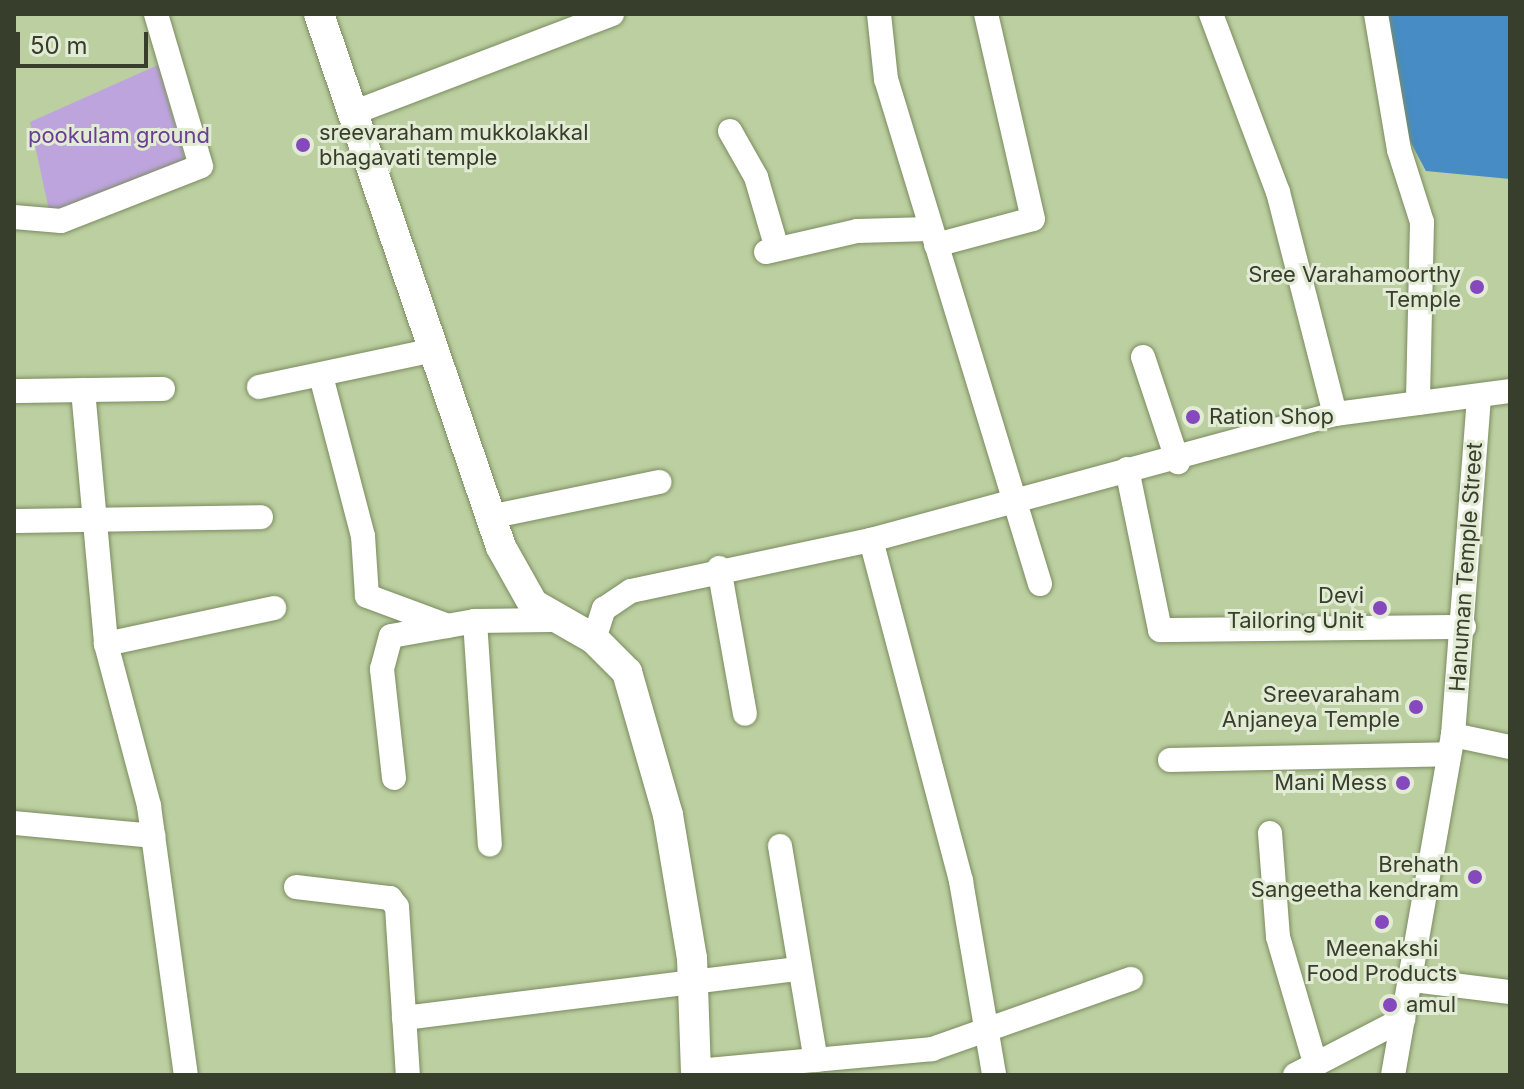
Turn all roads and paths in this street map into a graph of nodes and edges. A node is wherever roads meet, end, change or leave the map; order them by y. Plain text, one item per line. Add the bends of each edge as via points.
1 (156, 14) edge
2 (319, 14) edge
3 (612, 14) edge
4 (879, 14) edge
5 (986, 14) edge
6 (1211, 14) edge
7 (1376, 14) edge
8 (358, 111) junction
9 (730, 131) dead end
10 (14, 217) edge
11 (933, 237) junction
12 (434, 350) junction
13 (1143, 357) dead end
14 (321, 376) junction
15 (259, 387) dead end
16 (163, 389) dead end
17 (83, 390) junction
18 (14, 391) edge
19 (1510, 391) edge
20 (1479, 398) junction
21 (1418, 403) junction
22 (1335, 414) junction
23 (1178, 462) junction
24 (1127, 469) junction
25 (659, 482) dead end
26 (1013, 502) junction
27 (261, 517) dead end
28 (489, 517) junction
29 (95, 520) junction
30 (14, 521) edge
31 (871, 540) junction
32 (719, 568) junction
33 (1040, 584) dead end
34 (274, 608) dead end
35 (550, 620) junction
36 (475, 621) junction
37 (448, 626) junction
38 (1464, 627) junction
39 (594, 639) junction
40 (106, 644) junction
41 (745, 714) dead end
42 (1451, 744) junction
43 (1510, 747) edge
44 (1170, 760) dead end
45 (394, 778) dead end
46 (14, 823) edge
47 (1270, 833) dead end
48 (153, 836) junction
49 (490, 844) dead end
50 (780, 846) dead end
51 (296, 887) dead end
52 (798, 969) junction
53 (692, 977) junction
54 (1131, 979) dead end
55 (1413, 980) junction
56 (1510, 992) edge
57 (404, 1018) junction
58 (1403, 1019) junction
59 (988, 1027) junction
60 (816, 1060) junction
61 (1305, 1069) edge
62 (696, 1073) edge
63 (186, 1075) edge
64 (408, 1075) edge
65 (994, 1075) edge
66 (1393, 1075) edge

1 - 10 street via 201,166 61,221
2 - 8 main road
3 - 8 street
4 - 11 street via 886,79
5 - 11 street via 1033,219
6 - 22 street via 1278,192
7 - 21 street via 1399,150 1422,222
8 - 12 main road
9 - 11 street via 756,177 772,250 857,231
11 - 26 street
12 - 14 street
12 - 28 main road
13 - 23 street
14 - 15 street
14 - 37 street via 363,536 367,596
16 - 17 street
17 - 18 street
17 - 29 street
19 - 20 street
20 - 21 street
20 - 38 street, Hanuman Temple Street
21 - 22 street
22 - 23 street
23 - 24 street
24 - 26 street
24 - 38 street via 1160,630
25 - 28 street
26 - 31 street
26 - 33 street
27 - 29 street
28 - 35 main road via 523,590
29 - 30 street
29 - 40 street
31 - 32 street
31 - 59 street via 961,881
32 - 39 street via 612,600
32 - 41 street
34 - 40 street
35 - 36 street
35 - 39 main road
36 - 37 street
36 - 49 street
37 - 45 street via 391,636 385,646
38 - 42 street, Hanuman Temple Street
39 - 53 main road via 615,655 631,686 668,815
40 - 48 street via 137,749
42 - 43 street
42 - 44 street
42 - 55 street, Hanuman Temple Street
46 - 48 street
47 - 61 street via 1278,937
48 - 63 street
50 - 52 street
51 - 57 street via 390,898
52 - 53 street
52 - 60 street
53 - 57 street
53 - 62 main road
54 - 59 street
55 - 56 street
55 - 58 street, Hanuman Temple Street
57 - 64 street
58 - 61 street
58 - 66 street, Hanuman Temple Street
59 - 60 street via 932,1049
59 - 65 street
60 - 62 street

